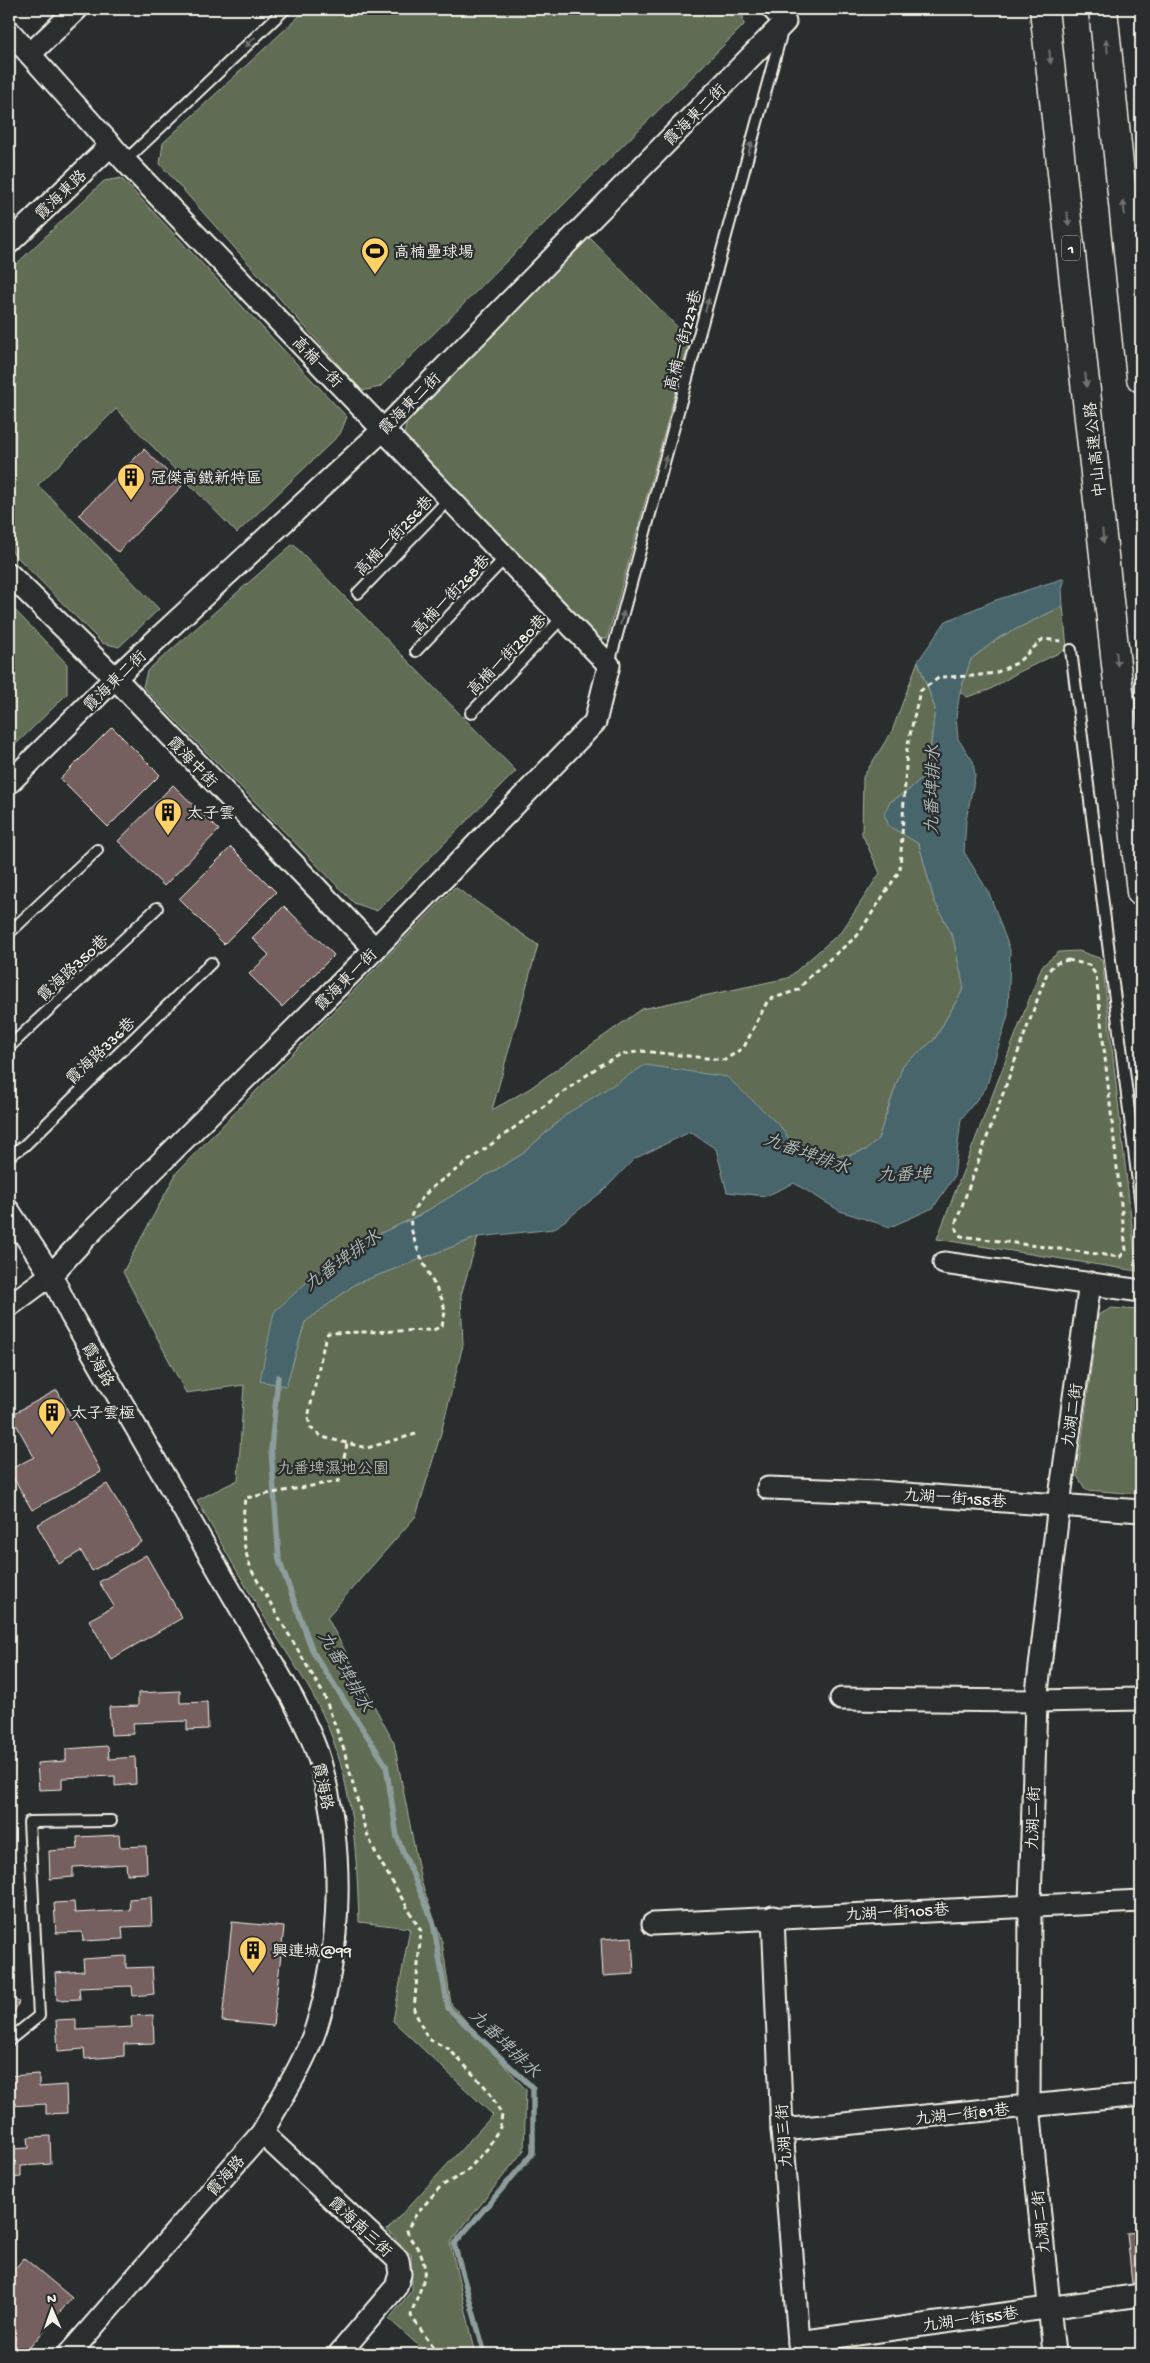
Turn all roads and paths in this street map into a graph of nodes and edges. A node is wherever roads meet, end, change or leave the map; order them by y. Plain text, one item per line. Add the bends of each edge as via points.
1 (77, 9) edge
2 (285, 9) edge
3 (1044, 9) edge
4 (1103, 9) edge
5 (782, 13) edge
6 (9, 31) edge
7 (30, 54) junction
8 (118, 153) junction
9 (9, 243) edge
10 (1141, 378) edge
11 (384, 429) junction
12 (450, 498) junction
13 (506, 558) junction
14 (9, 574) edge
15 (358, 593) dead end
16 (563, 617) junction
17 (1071, 650) joint
18 (416, 652) dead end
19 (609, 665) junction
20 (115, 678) junction
21 (471, 713) dead end
22 (9, 783) edge
23 (97, 850) dead end
24 (1141, 892) edge
25 (157, 908) dead end
26 (9, 933) edge
27 (376, 949) junction
28 (211, 963) dead end
29 (9, 1047) edge
30 (9, 1156) edge
31 (1141, 1206) edge
32 (9, 1212) edge
33 (1066, 1252) joint
34 (944, 1263) dead end
35 (51, 1275) junction
36 (1090, 1283) junction
37 (1141, 1291) edge
38 (9, 1306) edge
39 (416, 1434) dead end
40 (347, 1444) junction
41 (768, 1488) dead end
42 (1059, 1504) junction
43 (1141, 1511) edge
44 (841, 1699) dead end
45 (1141, 1699) edge
46 (1036, 1701) junction
47 (111, 1821) dead end
48 (1141, 1900) edge
49 (1030, 1905) junction
50 (773, 1917) junction
51 (652, 1924) dead end
52 (9, 2040) edge
53 (1141, 2095) edge
54 (1029, 2106) junction
55 (782, 2130) junction
56 (262, 2133) junction
57 (1141, 2295) edge
58 (1048, 2307) junction
59 (799, 2348) edge
60 (68, 2354) edge
61 (339, 2354) edge
62 (438, 2354) edge
63 (1054, 2354) edge

1 - 7 street
2 -> 8 lane
3 -> 24 highway, 中山高速公路 / 1
10 -> 4 highway
5 - 11 street, 霞海東二街
19 -> 5 lane, 高楠一街227巷
6 - 7 street, 高楠一街
7 - 8 street, 高楠一街
8 - 9 street, 霞海東路
8 - 11 street, 高楠一街
11 - 12 street, 高楠一街
11 - 20 street, 霞海東二街
12 - 13 street, 高楠一街
12 - 15 lane, 高楠一街256巷
13 - 16 street, 高楠一街
13 - 18 lane, 高楠一街268巷
14 - 20 street, 霞海中街
16 - 19 street, 高楠一街
16 - 21 lane, 高楠一街280巷
17 - 31 lane
17 - 40 path via 1064,641 1043,639 1017,663 995,673 940,677 920,691 912,719 905,769 900,870 857,936 798,990 768,1000 744,1047 725,1060 642,1051 620,1055 431,1188 411,1215 414,1242 442,1301 445,1312 442,1326 433,1330 328,1333 325,1339 308,1418 311,1428 322,1437
19 - 27 street, 霞海東一街 via 595,722
20 - 22 street, 霞海東二街
20 - 27 street, 霞海中街
23 - 26 lane
25 - 29 lane, 霞海路350巷
27 - 35 street, 霞海東一街 via 90,1232
28 - 30 lane, 霞海路336巷 via 24,1146
32 - 35 street, 霞海路
33 - 33 path via 961,1236 955,1225 1047,973 1054,964 1068,960 1089,965 1096,975 1126,1250 1120,1257
34 - 36 street
35 - 38 street, 霞海東一街
35 - 56 street, 霞海路 via 293,1699 322,1769 333,1830 336,1876 336,1927 329,1971 315,2029
36 - 37 street
36 - 42 street, 九湖二街
39 - 40 path via 367,1448
40 - 62 path via 339,1481 245,1498 241,1529 244,1554 253,1573 324,1695 344,1750 365,1829 376,1854 421,1931 414,2010 417,2020 428,2038 449,2050 488,2090 502,2115 500,2126 487,2149 466,2173 441,2186 407,2230 408,2237 421,2254 425,2274 411,2316
41 - 42 street, 九湖一街155巷
42 - 43 street, 九湖一街155巷
42 - 46 street, 九湖二街
44 - 46 street
45 - 46 street
46 - 49 street, 九湖二街
47 - 52 lane via 29,1822 39,2016
48 - 49 street, 九湖一街105巷
49 - 50 street, 九湖一街105巷
49 - 54 street, 九湖二街
50 - 51 street, 九湖一街105巷
50 - 55 street, 九湖三街
53 - 54 street, 九湖一街81巷
54 - 55 street, 九湖一街81巷
54 - 58 street, 九湖二街
55 - 59 street, 九湖三街
56 - 60 street, 霞海路
56 - 61 street, 霞海南三街 via 398,2260 400,2274 396,2287
57 - 58 street, 九湖一街55巷
58 - 59 street, 九湖一街55巷
58 - 63 street, 九湖二街

